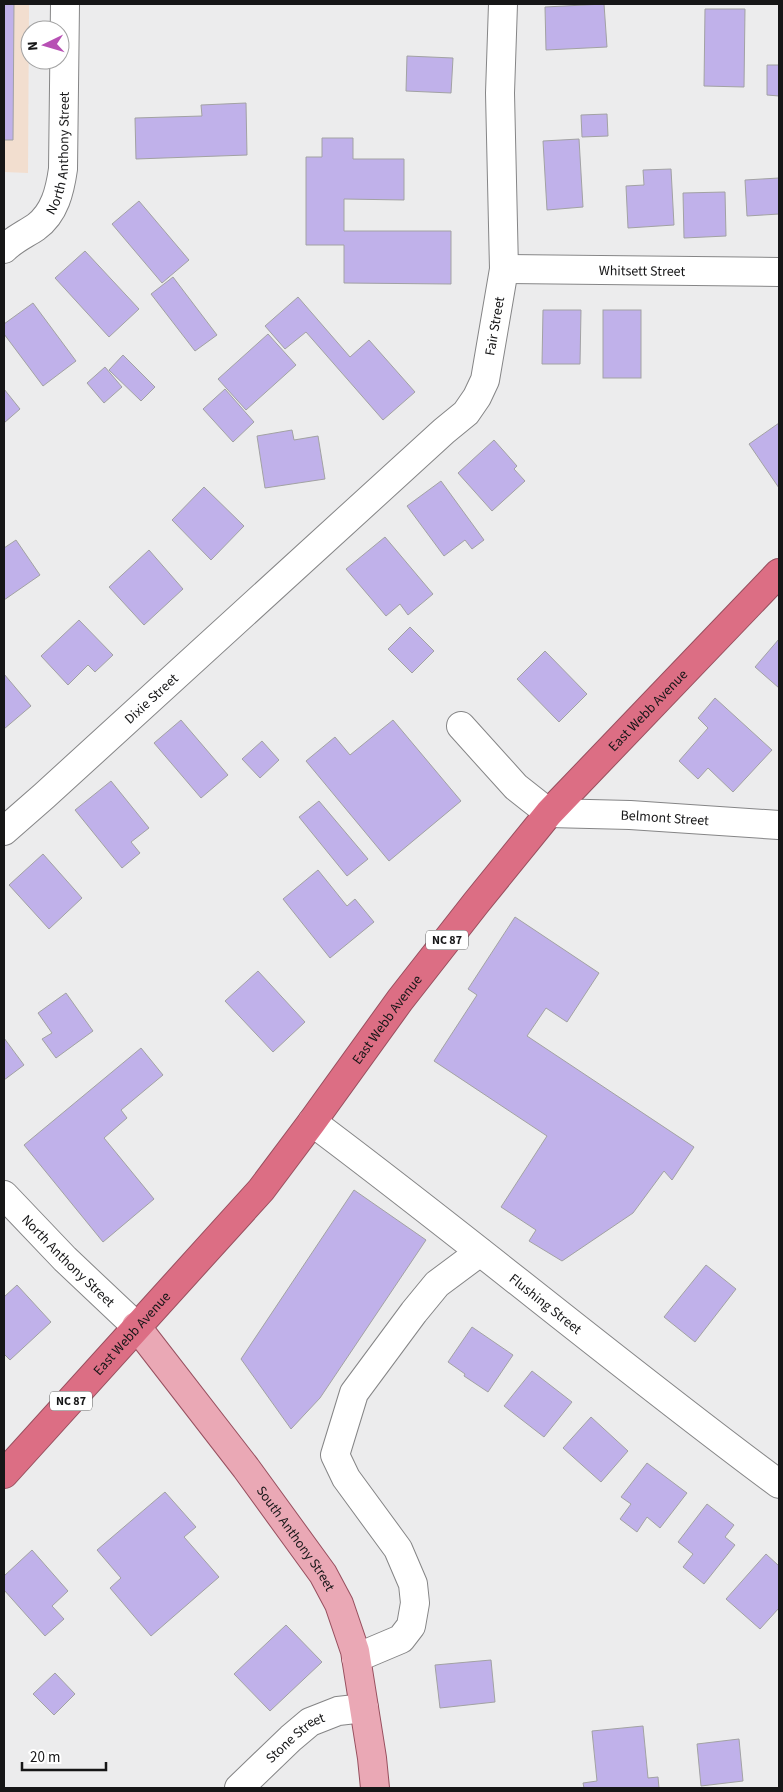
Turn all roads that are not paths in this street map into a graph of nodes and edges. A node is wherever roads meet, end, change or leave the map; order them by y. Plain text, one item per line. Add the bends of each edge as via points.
1 (65, 4) edge
2 (502, 4) edge
3 (4, 248) edge
4 (504, 269) junction
5 (779, 272) edge
6 (296, 566) joint
7 (779, 573) edge
8 (461, 726) dead end
9 (549, 813) junction
10 (779, 825) edge
11 (4, 831) edge
12 (312, 1122) junction
13 (4, 1195) edge
14 (480, 1252) junction
15 (136, 1326) junction
16 (4, 1474) edge
17 (779, 1484) edge
18 (356, 1658) junction
19 (364, 1708) junction
20 (238, 1788) edge
21 (375, 1788) edge

1 - 3 street, North Anthony Street via 60,191 48,214
2 - 4 street, Fair Street via 500,93
4 - 5 street, Whitsett Street
4 - 6 street, Fair Street via 485,380 466,413
6 - 11 street, Dixie Street
7 - 9 highway, East Webb Avenue / NC 87
8 - 9 street via 516,787
9 - 10 street, Belmont Street
9 - 12 highway, East Webb Avenue / NC 87 via 400,1000
12 - 14 street, Flushing Street
12 - 15 highway, East Webb Avenue / NC 87 via 262,1190
13 - 15 street, North Anthony Street
14 - 17 street, Flushing Street
14 - 18 street via 436,1284 354,1393 346,1416 336,1455 346,1478 398,1549 413,1584 416,1603 411,1626 401,1639
15 - 16 highway, East Webb Avenue / NC 87
15 - 18 main road, South Anthony Street via 323,1574 339,1604
18 - 19 main road, South Anthony Street
19 - 20 street, Stone Street via 338,1711 310,1722
19 - 21 main road, South Anthony Street

